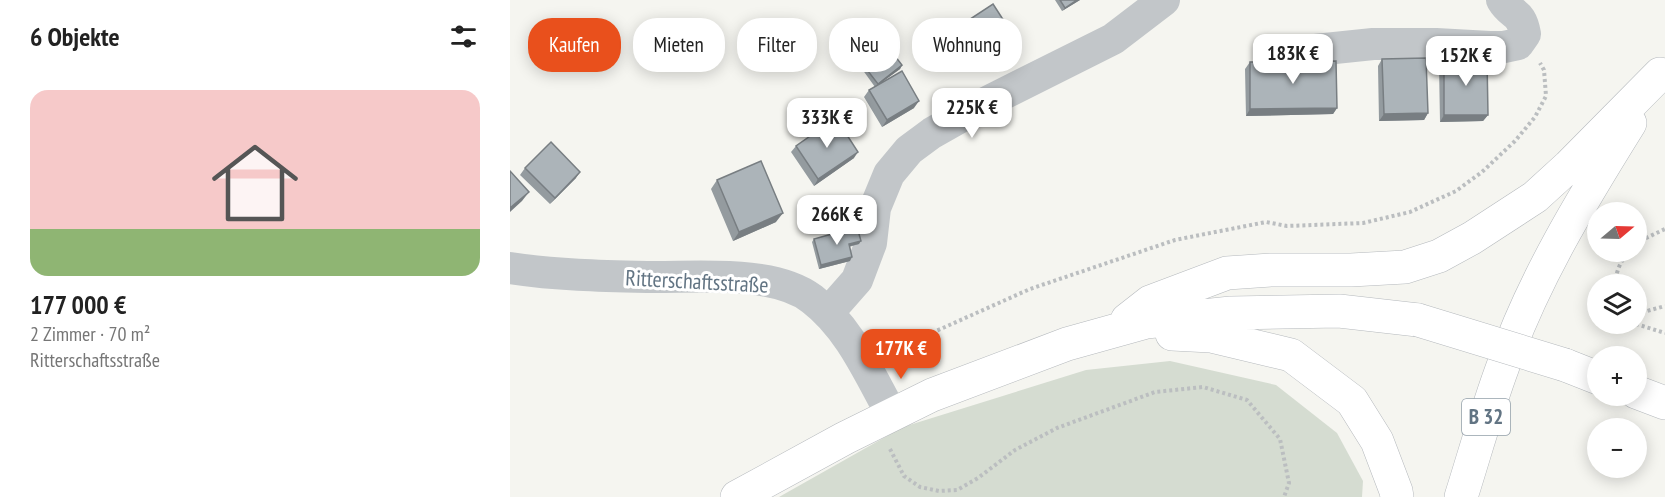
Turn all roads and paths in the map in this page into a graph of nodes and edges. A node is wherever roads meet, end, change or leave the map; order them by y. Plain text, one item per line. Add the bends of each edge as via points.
1 (1164, 0) edge
2 (1502, 0) edge
3 (1277, 54) dead end
4 (1544, 70) dead end
5 (1662, 70) edge
6 (1665, 229) edge
7 (1647, 238) edge
8 (510, 268) edge
9 (1665, 306) edge
10 (1647, 311) edge
11 (828, 313) junction
12 (1647, 327) edge
13 (1113, 331) junction
14 (1665, 333) edge
15 (867, 370) junction
16 (1587, 374) edge
17 (1647, 396) edge
18 (1665, 403) edge
19 (884, 418) junction
20 (736, 497) edge
21 (1284, 497) edge
22 (1397, 497) edge
23 (1461, 497) edge

1 - 11 street via 1113,39 985,103 909,150 889,174 875,208 871,243 857,280
2 - 3 street via 1523,22 1525,34 1518,44 1490,48 1373,44
4 - 15 path via 1545,96 1535,117 1515,141 1456,191 1410,212 1363,223 1287,226 1266,222 1175,240 1030,290 916,340
5 - 13 main road via 1535,197 1439,256 1405,267 1227,273 1150,302
5 - 23 main road, B 32 via 1592,184 1537,285 1503,366
6 - 7 path
8 - 11 street, Ritterschaftsstraße via 595,276 761,280 794,288
9 - 10 path
11 - 15 street, Ritterschaftsstraße via 847,335
12 - 14 path
13 - 16 main road, bridge via 1146,322 1231,313 1340,312 1418,320
13 - 19 main road via 1028,358
13 - 22 main road via 1211,336 1291,355 1352,401 1377,441
15 - 19 street, Ritterschaftsstraße
17 - 18 main road
19 - 20 main road
19 - 21 path via 904,476 920,488 957,490 1015,450 1057,428 1155,392 1203,387 1247,400 1280,439 1289,483

